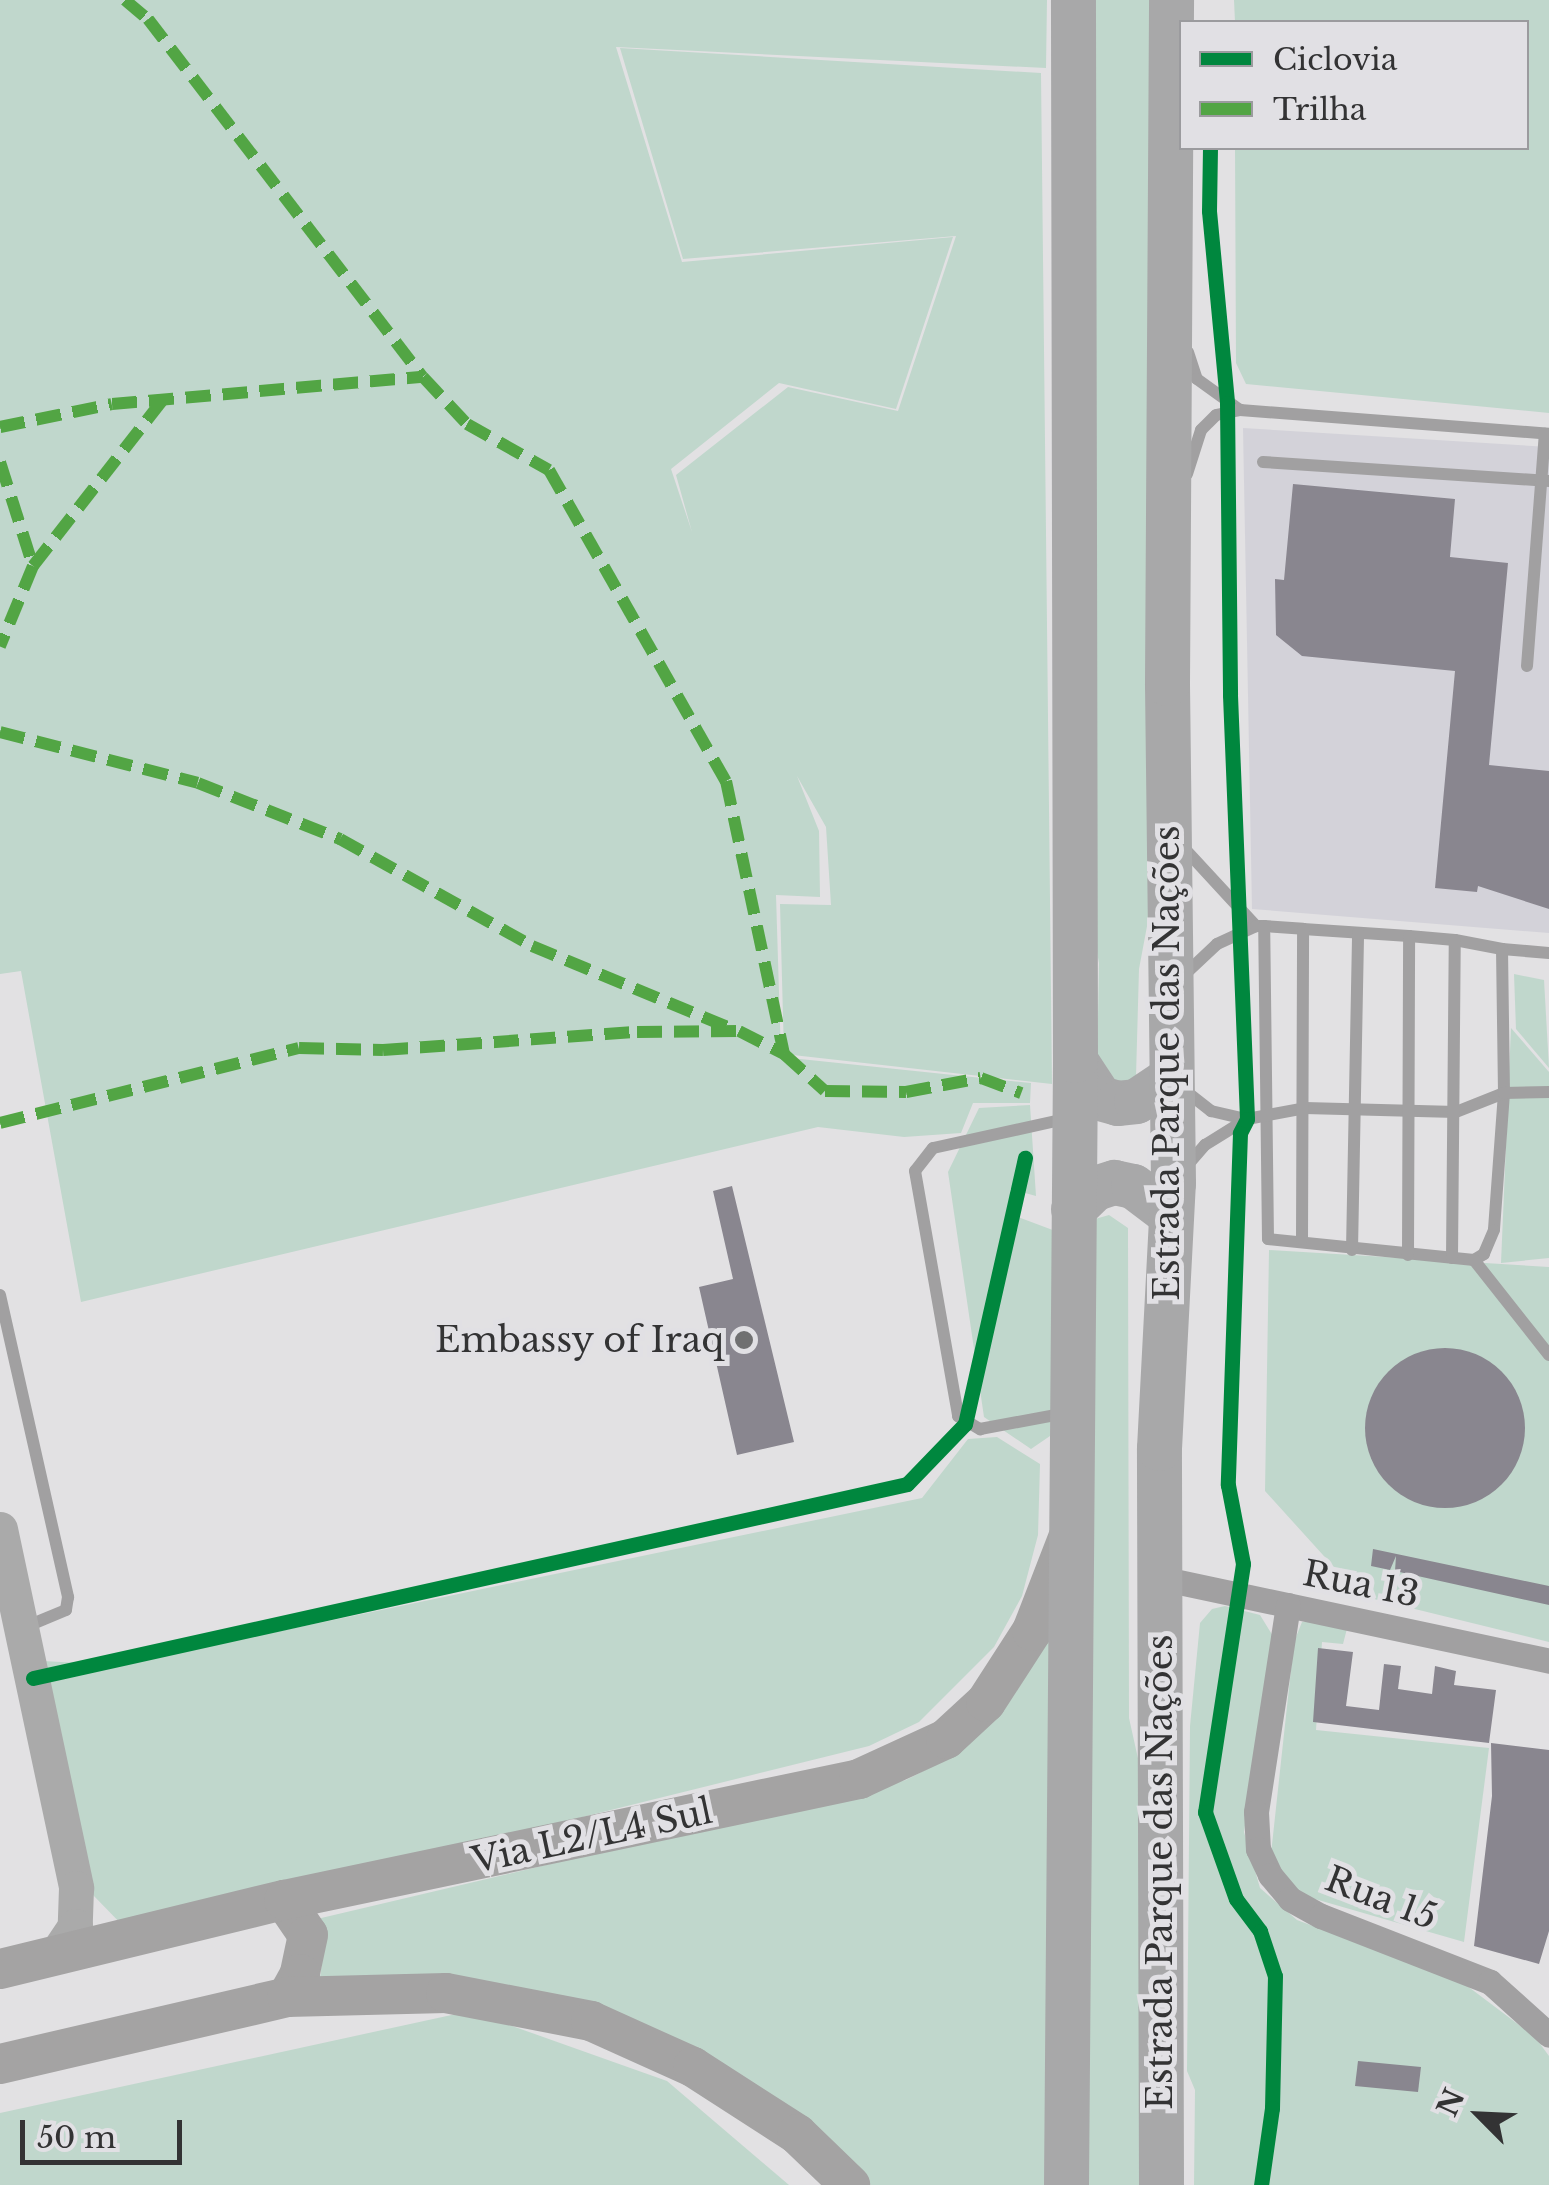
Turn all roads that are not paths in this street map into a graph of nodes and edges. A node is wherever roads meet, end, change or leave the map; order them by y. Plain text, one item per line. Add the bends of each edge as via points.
1 (1073, 0) edge
2 (1171, 0) edge
3 (1173, 270) junction
4 (1240, 410) junction
5 (1547, 434) edge
6 (1263, 462) dead end
7 (1545, 481) edge
8 (1171, 539) junction
9 (1527, 666) dead end
10 (1168, 828) junction
11 (1260, 926) junction
12 (1303, 929) junction
13 (1358, 932) junction
14 (1409, 936) junction
15 (1454, 940) junction
16 (1502, 949) junction
17 (1549, 953) edge
18 (1170, 989) junction
19 (1075, 1060) junction
20 (1170, 1078) junction
21 (1549, 1092) edge
22 (1504, 1093) junction
23 (1306, 1108) junction
24 (1353, 1109) junction
25 (1408, 1110) junction
26 (1456, 1112) junction
27 (1266, 1115) junction
28 (1072, 1118) junction
29 (1247, 1119) junction
30 (1172, 1198) junction
31 (1073, 1210) junction
32 (1302, 1239) junction
33 (1352, 1250) junction
34 (1408, 1254) junction
35 (1452, 1258) junction
36 (1474, 1260) junction
37 (0, 1295) edge
38 (1549, 1355) edge
39 (1068, 1413) junction
40 (0, 1530) edge
41 (1068, 1538) junction
42 (1160, 1578) junction
43 (1288, 1605) junction
44 (14, 1615) edge
45 (1549, 1662) edge
46 (76, 1888) junction
47 (284, 1900) junction
48 (127, 1941) junction
49 (56, 1954) junction
50 (0, 1969) edge
51 (286, 1996) junction
52 (1549, 2035) edge
53 (0, 2064) edge
54 (850, 2185) edge
55 (1066, 2185) edge
56 (1161, 2185) edge

1 - 19 highway
2 - 3 highway, Estrada Parque das Nações
3 - 4 lane via 1197,379
3 - 8 highway, Estrada Parque das Nações
4 - 5 lane
4 - 8 lane via 1216,414 1201,430
5 - 7 lane
6 - 7 lane
7 - 9 lane
8 - 10 highway, Estrada Parque das Nações
10 - 11 lane
10 - 18 highway, Estrada Parque das Nações
11 - 12 lane
11 - 18 lane via 1217,944
11 - 27 lane
12 - 13 lane
12 - 23 lane
13 - 14 lane
13 - 24 lane
14 - 15 lane
14 - 25 lane
15 - 16 lane
15 - 26 lane
16 - 17 lane
16 - 22 lane
18 - 20 highway, Estrada Parque das Nações
19 - 20 highway via 1100,1098 1117,1104 1136,1101
19 - 28 highway
20 - 29 lane via 1210,1111
20 - 30 highway, Estrada Parque das Nações
21 - 22 lane
22 - 26 lane
22 - 36 lane via 1494,1230
23 - 24 lane
23 - 27 lane
23 - 32 lane
24 - 25 lane
24 - 33 lane
25 - 26 lane
25 - 34 lane
26 - 35 lane
27 - 29 lane
27 - 32 lane via 1268,1239
28 - 31 highway
28 - 39 lane via 933,1148 915,1171 958,1416 980,1429
29 - 30 lane via 1204,1145
30 - 31 highway via 1114,1182 1095,1188
30 - 42 highway, Estrada Parque das Nações
31 - 39 highway
32 - 33 lane
33 - 34 lane
34 - 35 lane
35 - 36 lane
36 - 38 lane
37 - 44 lane via 68,1597 66,1610
39 - 41 highway
40 - 44 street
41 - 47 main road, Via L2/L4 Sul via 1032,1630 986,1702 928,1748 859,1779
41 - 55 highway
42 - 43 street, Rua 13
42 - 56 highway, Estrada Parque das Nações
43 - 45 street, Rua 13
43 - 52 street, Rua 15 via 1256,1812 1258,1849 1270,1875 1290,1899 1321,1916 1490,1982
44 - 46 street
46 - 48 street
46 - 49 street via 75,1926
47 - 48 main road, Via L2/L4 Sul
47 - 51 main road via 308,1935 300,1974
48 - 49 main road, Via L2/L4 Sul
49 - 50 main road, Via L2/L4 Sul
51 - 53 main road
51 - 54 main road via 446,1993 591,2021 694,2067 797,2134

